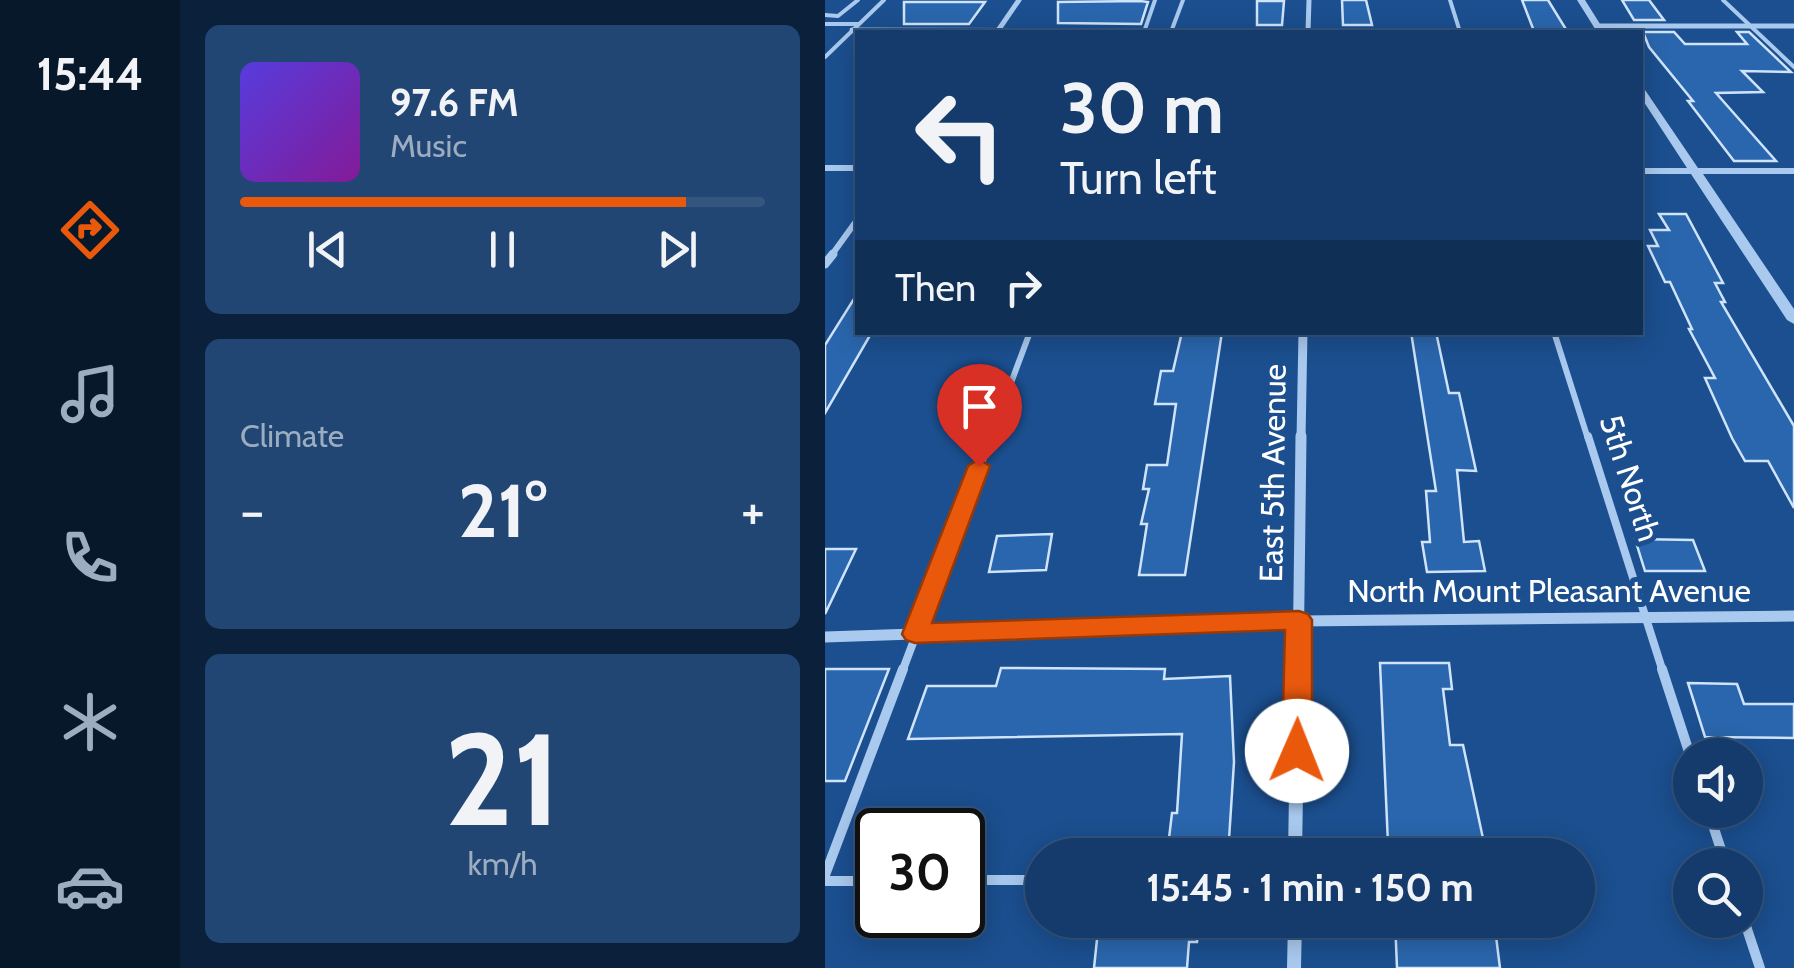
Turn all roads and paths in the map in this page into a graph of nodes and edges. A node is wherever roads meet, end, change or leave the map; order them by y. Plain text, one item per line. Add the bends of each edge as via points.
1 (858, 0) edge
2 (884, 0) edge
3 (1019, 0) edge
4 (1155, 0) edge
5 (1183, 0) edge
6 (1309, 0) edge
7 (1450, 0) edge
8 (1581, 0) edge
9 (1723, 0) edge
10 (825, 16) edge
11 (825, 24) edge
12 (858, 24) junction
13 (1749, 26) junction
14 (1794, 26) edge
15 (1599, 29) edge
16 (852, 30) junction
17 (855, 30) edge
18 (998, 30) edge
19 (1146, 30) edge
20 (1172, 30) edge
21 (1308, 30) edge
22 (1458, 30) edge
23 (825, 57) edge
24 (1794, 67) edge
25 (1643, 93) edge
26 (825, 168) edge
27 (855, 168) edge
28 (1643, 170) edge
29 (1697, 171) junction
30 (1794, 172) edge
31 (855, 223) edge
32 (825, 264) edge
33 (1794, 320) edge
34 (1029, 335) edge
35 (1303, 335) edge
36 (1555, 335) edge
37 (1794, 616) edge
38 (1645, 618) junction
39 (1299, 620) junction
40 (915, 634) junction
41 (825, 637) edge
42 (1685, 738) edge
43 (1295, 838) edge
44 (825, 878) edge
45 (855, 879) edge
46 (985, 880) edge
47 (1025, 880) edge
48 (1295, 938) edge
49 (1750, 938) edge
50 (1295, 968) edge
51 (1760, 968) edge

1 - 10 lane via 838,16
2 - 12 lane
3 - 18 street
4 - 19 lane
5 - 20 lane
6 - 21 street
7 - 22 lane
8 - 15 street
9 - 13 lane
11 - 12 lane
12 - 16 lane
13 - 14 street
13 - 15 street
13 - 24 lane
16 - 17 street
16 - 23 lane
25 - 29 street
26 - 27 street
28 - 29 street
29 - 30 street
29 - 33 street
31 - 32 street
34 - 40 lane
35 - 39 street, East 5th Avenue
36 - 38 lane, 5th North
37 - 38 street, North Mount Pleasant Avenue
38 - 39 street, North Mount Pleasant Avenue
38 - 42 lane, 5th North
39 - 40 street, North Mount Pleasant Avenue
39 - 43 street, East 5th Avenue
40 - 41 street, North Mount Pleasant Avenue
40 - 44 lane
44 - 45 lane
46 - 47 lane
48 - 50 street
49 - 51 lane

